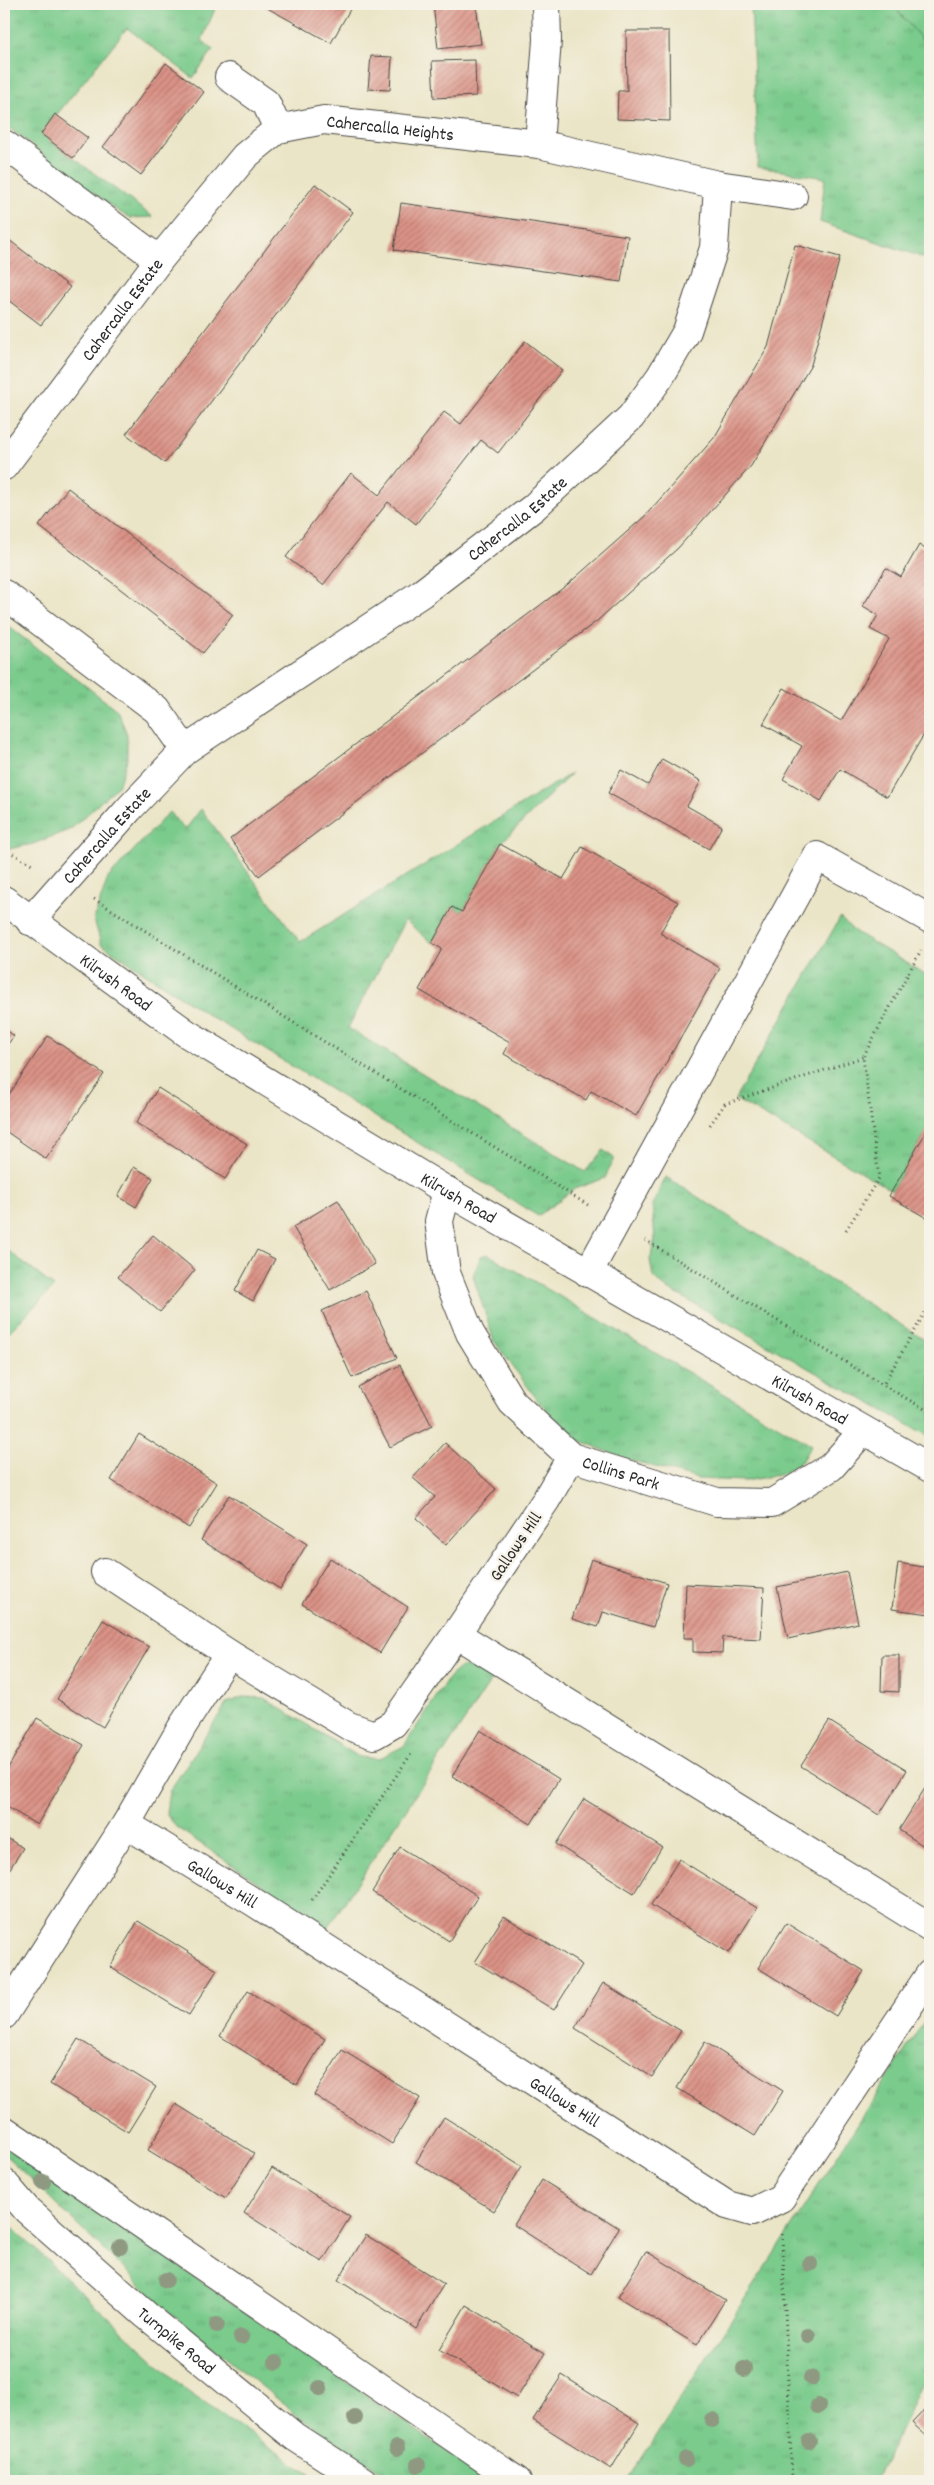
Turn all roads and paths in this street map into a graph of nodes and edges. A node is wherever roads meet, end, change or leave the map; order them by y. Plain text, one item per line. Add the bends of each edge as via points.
1 (546, 4) edge
2 (229, 76) dead end
3 (278, 130) junction
4 (4, 144) edge
5 (539, 144) junction
6 (718, 185) junction
7 (793, 196) dead end
8 (159, 260) junction
9 (4, 466) edge
10 (4, 594) edge
11 (185, 750) junction
12 (4, 849) edge
13 (66, 881) junction
14 (4, 900) edge
15 (930, 919) edge
16 (30, 921) junction
17 (921, 948) dead end
18 (863, 1057) junction
19 (705, 1132) dead end
20 (447, 1191) junction
21 (616, 1222) junction
22 (846, 1230) dead end
23 (588, 1273) junction
24 (930, 1304) edge
25 (883, 1385) junction
26 (930, 1412) edge
27 (863, 1431) junction
28 (572, 1457) junction
29 (930, 1468) edge
30 (104, 1572) dead end
31 (456, 1634) junction
32 (229, 1654) junction
33 (415, 1748) dead end
34 (126, 1824) junction
35 (930, 1927) edge
36 (293, 1928) junction
37 (930, 1974) edge
38 (4, 2014) edge
39 (4, 2130) edge
40 (4, 2183) edge
41 (781, 2198) junction
42 (363, 2481) edge
43 (517, 2481) edge
44 (792, 2481) edge

1 - 5 street via 547,40
2 - 3 street via 266,103
3 - 5 street, Cahercalla Heights via 324,120
3 - 8 street, Cahercalla Heights via 244,156
4 - 8 street, Cahercalla Estate
5 - 6 street
6 - 7 street
6 - 11 street, Cahercalla Estate via 714,248 687,331 660,378 631,417 534,508 422,593
8 - 9 street, Cahercalla Estate
10 - 11 street via 157,710
11 - 13 street, Cahercalla Estate
12 - 13 path
13 - 16 street, Cahercalla Estate
13 - 21 path
14 - 16 street, Kilrush Road
15 - 21 street via 817,856
16 - 20 street, Kilrush Road via 186,1033
17 - 18 path
18 - 19 path via 725,1104
18 - 22 path via 879,1178
20 - 23 street, Kilrush Road
20 - 28 street, Collins Park via 439,1221 446,1273 470,1333 512,1402
21 - 23 street
21 - 25 path
23 - 27 street, Kilrush Road
24 - 25 path
25 - 26 path
27 - 28 street, Collins Park via 830,1467 772,1503 717,1502
27 - 29 street, Kilrush Road
28 - 31 street, Gallows Hill
30 - 32 street, Gallows Hill
31 - 32 street, Gallows Hill via 393,1724 374,1735 348,1726
31 - 35 street
32 - 34 street via 182,1726
33 - 36 path
34 - 36 street, Gallows Hill
34 - 38 street
36 - 41 street, Gallows Hill via 727,2205 752,2212
37 - 41 street
39 - 43 street
40 - 42 street, Turnpike Road via 27,2210 146,2315 295,2437
41 - 44 path

